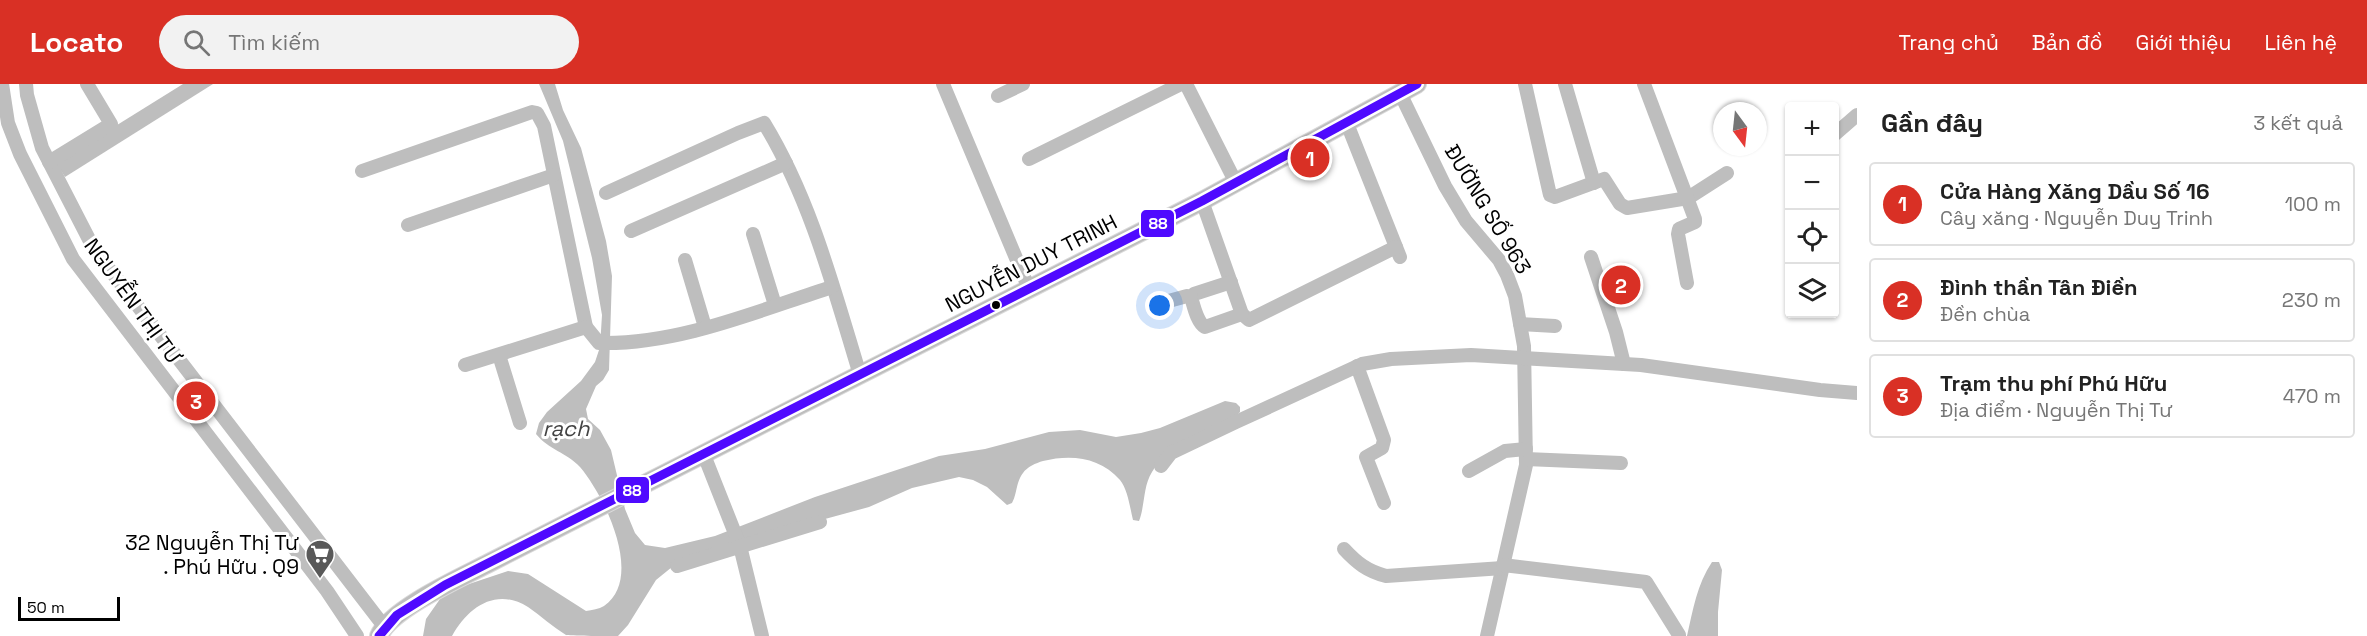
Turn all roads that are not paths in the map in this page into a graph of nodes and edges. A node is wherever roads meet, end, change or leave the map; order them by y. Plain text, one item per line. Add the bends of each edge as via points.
1 (2, 84) edge
2 (26, 84) edge
3 (87, 84) edge
4 (943, 84) edge
5 (1023, 84) edge
6 (1181, 84) edge
7 (1186, 84) edge
8 (1417, 84) edge
9 (1525, 84) edge
10 (1565, 84) edge
11 (1644, 84) edge
12 (1400, 93) junction
13 (998, 96) dead end
14 (1857, 115) edge
15 (4, 121) edge
16 (1346, 121) junction
17 (1839, 131) edge
18 (1029, 159) dead end
19 (50, 162) junction
20 (786, 163) junction
21 (363, 171) dead end
22 (1727, 173) dead end
23 (554, 175) junction
24 (1236, 183) junction
25 (1594, 183) junction
26 (606, 193) dead end
27 (1688, 198) junction
28 (1202, 201) junction
29 (408, 225) dead end
30 (631, 231) dead end
31 (753, 234) dead end
32 (1591, 256) dead end
33 (685, 260) dead end
34 (1231, 282) junction
35 (1687, 283) dead end
36 (832, 288) junction
37 (1029, 289) junction
38 (1191, 297) junction
39 (1165, 302) dead end
40 (775, 305) junction
41 (1242, 314) junction
42 (1520, 324) junction
43 (1556, 326) dead end
44 (586, 327) junction
45 (705, 327) junction
46 (499, 355) junction
47 (1524, 359) junction
48 (1624, 364) junction
49 (465, 365) dead end
50 (1357, 366) junction
51 (860, 375) junction
52 (1857, 393) edge
53 (520, 423) dead end
54 (1526, 454) junction
55 (704, 455) junction
56 (1621, 463) dead end
57 (1161, 466) dead end
58 (1469, 471) dead end
59 (1384, 503) dead end
60 (820, 522) dead end
61 (740, 546) junction
62 (1344, 549) dead end
63 (677, 566) dead end
64 (1503, 566) junction
65 (381, 631) edge
66 (1679, 635) edge
67 (357, 636) edge
68 (762, 636) edge
69 (1487, 636) edge

1 - 15 street, NGUYỄN THỊ TƯ
2 - 19 street, NGUYỄN THỊ TƯ via 42,148
3 - 19 street via 111,124
4 - 37 street
5 - 13 street
6 - 18 street
7 - 24 street
8 - 12 main road, NGUYỄN DUY TRINH
9 - 25 street via 1550,195 1555,197
10 - 25 street
11 - 27 street
12 - 16 main road, NGUYỄN DUY TRINH
12 - 42 street, ĐƯỜNG SỐ 963 via 1445,186 1507,275
14 - 17 street
15 - 67 street, NGUYỄN THỊ TƯ via 73,259 327,591
16 - 24 main road, NGUYỄN DUY TRINH
16 - 41 street via 1398,252 1253,319
19 - 65 street, NGUYỄN THỊ TƯ via 94,249
20 - 26 street via 764,123
20 - 30 street
20 - 36 street via 816,235
21 - 23 street via 532,112 542,118
22 - 27 street
23 - 29 street
23 - 44 street
24 - 28 main road, NGUYỄN DUY TRINH
25 - 27 street via 1604,179 1623,207
27 - 35 street via 1695,222 1679,229 1678,234
28 - 34 street
28 - 37 main road, NGUYỄN DUY TRINH
31 - 40 street
32 - 48 street
33 - 45 street
34 - 38 street
34 - 41 street
36 - 40 street
36 - 51 street
37 - 51 main road, NGUYỄN DUY TRINH
38 - 39 street
38 - 41 street via 1205,327
40 - 45 street
42 - 43 street
42 - 47 street, ĐƯỜNG SỐ 963
44 - 45 street via 599,343 628,344
44 - 46 street
46 - 49 street
46 - 53 street
47 - 48 street
47 - 50 street via 1471,355 1391,359
47 - 54 street, ĐƯỜNG SỐ 963
48 - 52 street
50 - 57 street via 1172,453
50 - 59 street via 1384,440 1382,448 1366,457
51 - 55 main road, NGUYỄN DUY TRINH
54 - 56 street
54 - 58 street via 1505,451
54 - 64 street, ĐƯỜNG SỐ 963
55 - 61 street
55 - 65 main road, NGUYỄN DUY TRINH via 419,601
60 - 61 street
61 - 63 street
61 - 68 street
62 - 64 street via 1359,566 1386,576
64 - 66 street via 1646,582
64 - 69 street, ĐƯỜNG SỐ 963

